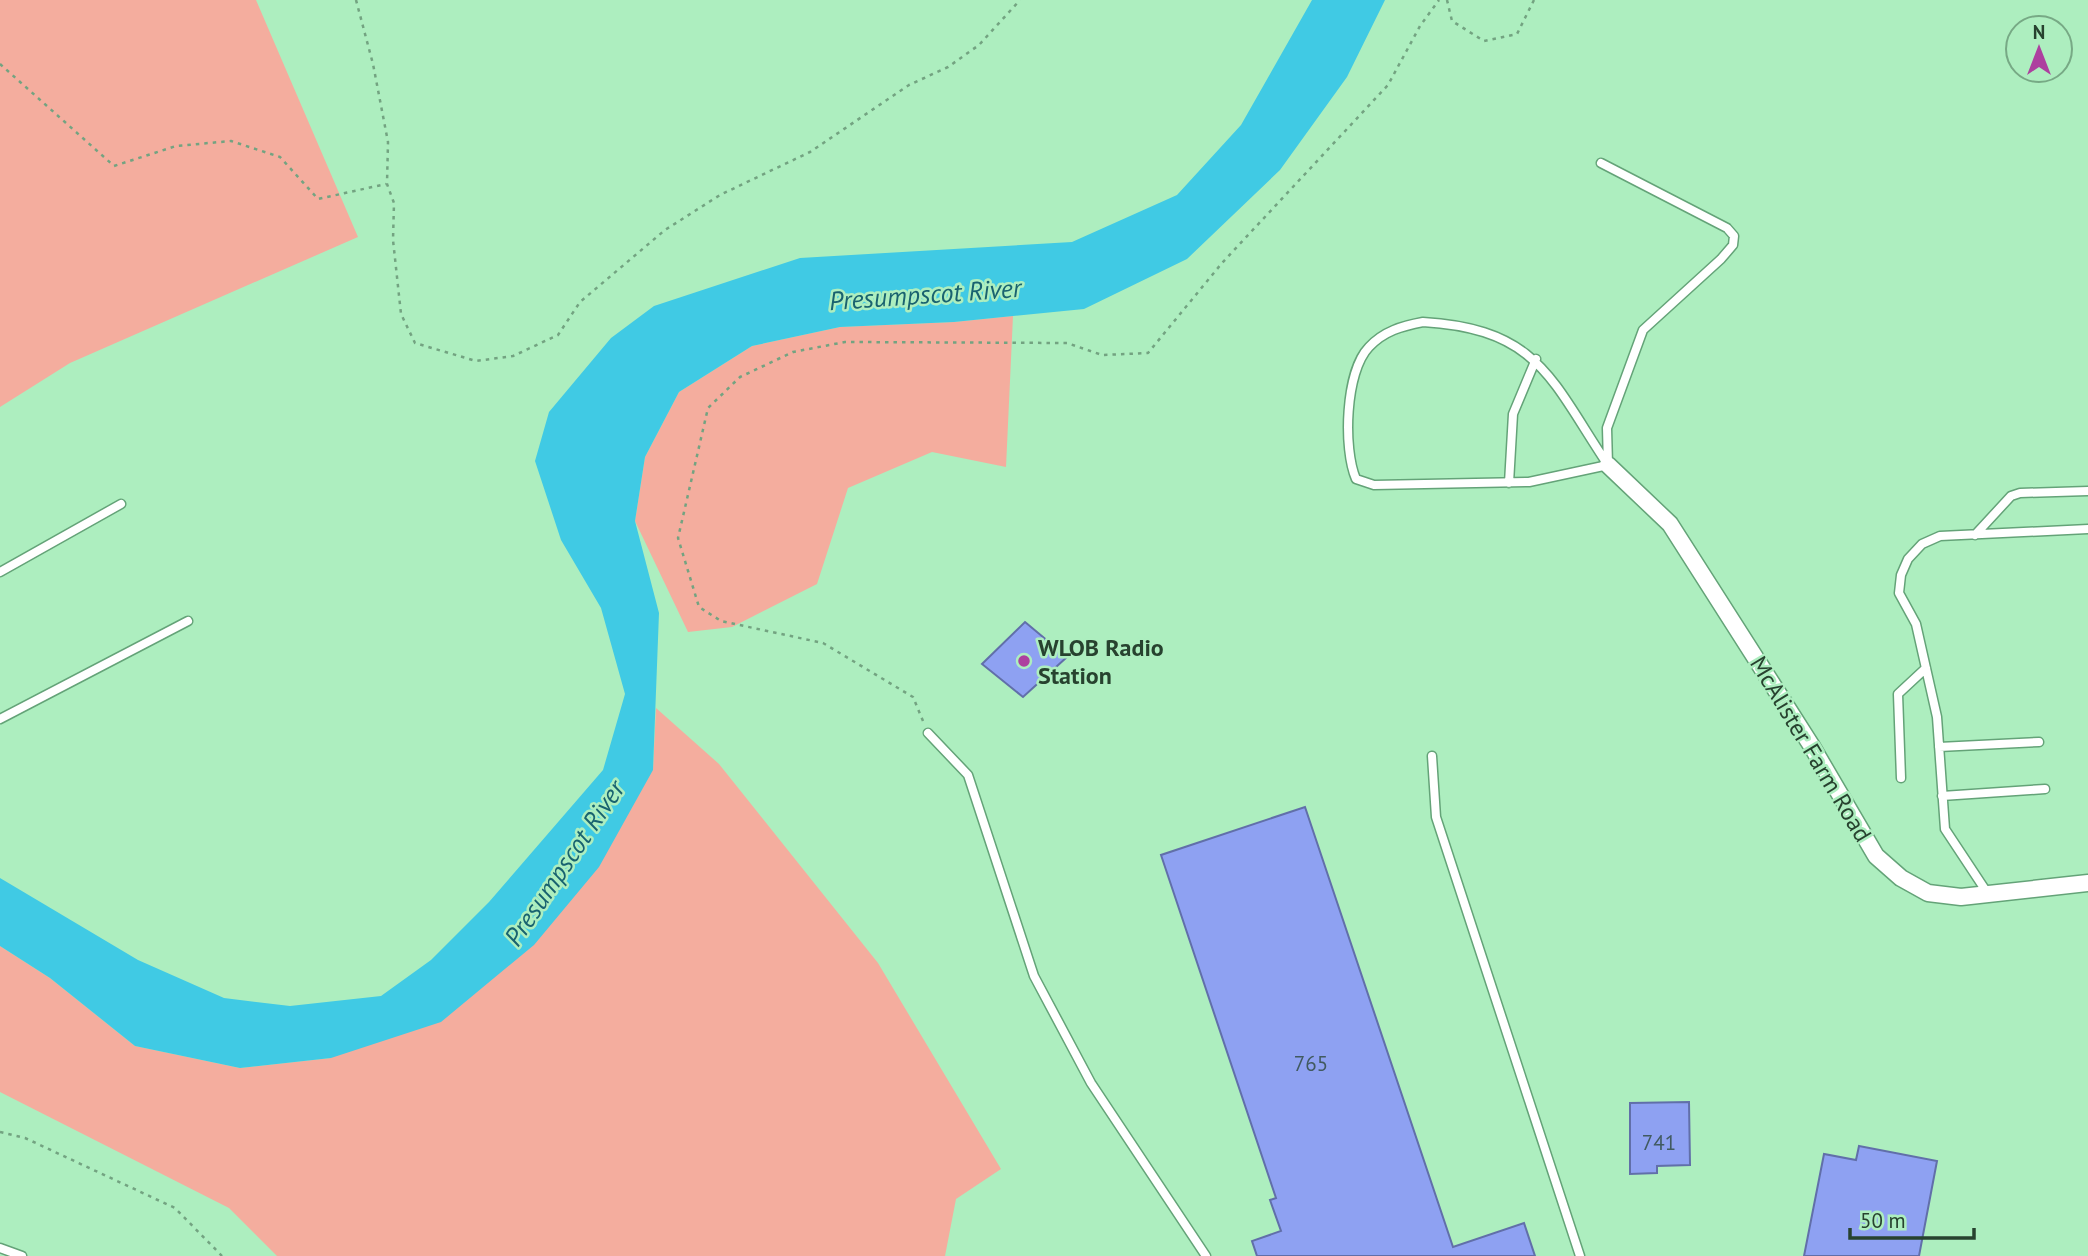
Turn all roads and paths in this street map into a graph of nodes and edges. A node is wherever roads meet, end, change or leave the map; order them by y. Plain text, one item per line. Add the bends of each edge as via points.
1 (356, 0) edge
2 (1020, 0) edge
3 (1439, 0) edge
4 (1447, 0) edge
5 (1534, 0) edge
6 (0, 64) edge
7 (1601, 163) dead end
8 (387, 184) junction
9 (1536, 359) junction
10 (1608, 465) junction
11 (1509, 483) junction
12 (2088, 491) edge
13 (121, 504) dead end
14 (2088, 529) edge
15 (1975, 535) junction
16 (0, 572) edge
17 (188, 621) dead end
18 (1926, 667) junction
19 (0, 719) edge
20 (928, 733) joint
21 (2039, 742) dead end
22 (1939, 747) junction
23 (1432, 756) dead end
24 (1901, 778) dead end
25 (2045, 789) dead end
26 (1942, 796) junction
27 (2088, 883) edge
28 (1988, 894) junction
29 (0, 1132) edge
30 (0, 1248) edge
31 (22, 1256) edge
32 (222, 1256) edge
33 (1206, 1256) edge
34 (1580, 1256) edge

1 - 8 path via 388,142
2 - 8 path via 979,45 948,67 909,85 810,152 720,195 665,230 580,302 558,335 513,356 475,361 415,344 401,314 394,203
3 - 20 path via 1388,85 1222,263 1148,353 1102,355 1067,343 845,342 793,352 740,377 708,408 678,538 699,607 722,621 822,643 913,697
4 - 5 path via 1452,21 1484,41 1517,34
6 - 8 path via 114,166 176,146 231,141 281,157 318,199
7 - 10 lane via 1727,228 1734,236 1733,245 1721,259 1643,330 1607,428
9 - 10 lane
9 - 11 lane via 1513,414
9 - 11 lane via 1491,334 1462,325 1423,322 1397,327 1368,347 1354,375 1349,464 1356,479 1374,485
10 - 11 lane
10 - 28 street, McAlister Farm Road via 1670,524 1876,856 1928,893
12 - 15 lane via 2011,496
13 - 16 lane
14 - 15 lane
15 - 18 lane via 1940,536 1922,544 1901,575 1899,593 1916,624
17 - 19 lane
18 - 22 lane
18 - 24 lane via 1898,694
20 - 33 lane via 968,775 1034,975 1091,1083
21 - 22 lane
22 - 26 lane
23 - 34 lane via 1436,817
25 - 26 lane
26 - 28 lane via 1945,829
27 - 28 street, McAlister Farm Road
29 - 32 path via 25,1138 175,1208
30 - 31 lane

